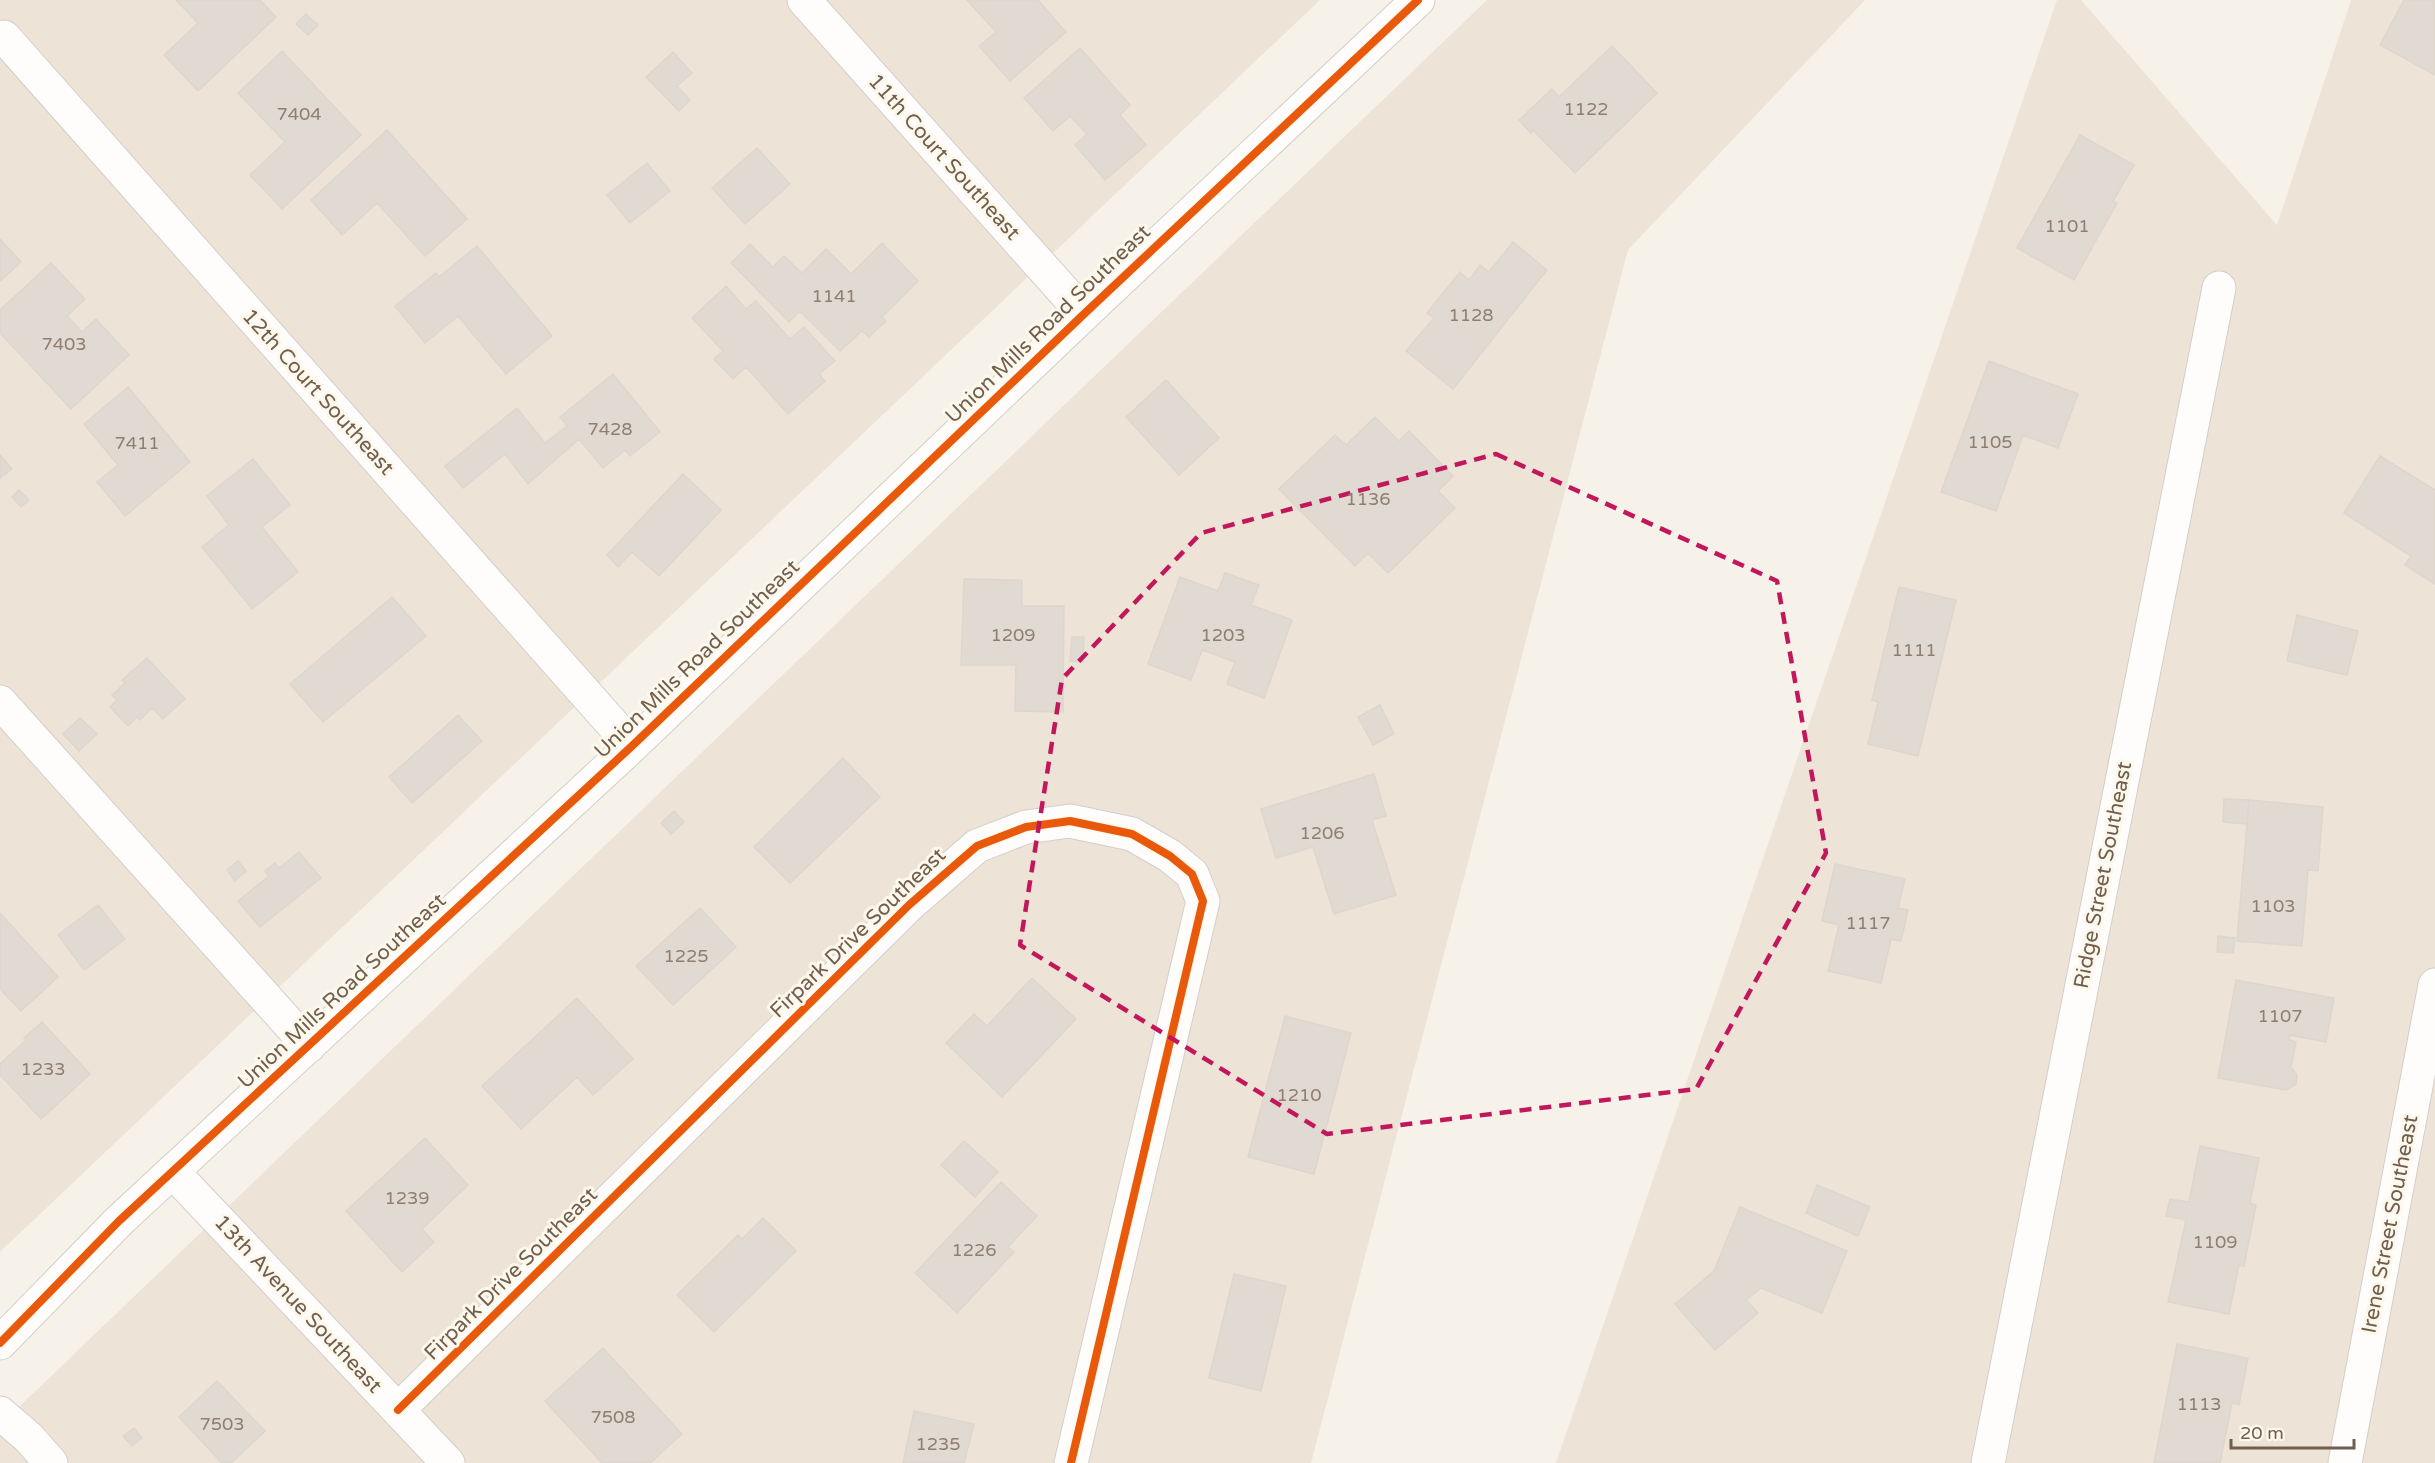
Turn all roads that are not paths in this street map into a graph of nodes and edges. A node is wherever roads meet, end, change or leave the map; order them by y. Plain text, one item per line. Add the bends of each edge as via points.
1 (804, 0) edge
2 (1418, 0) edge
3 (4, 37) dead end
4 (2219, 288) dead end
5 (1084, 314) junction
6 (0, 702) edge
7 (632, 746) junction
8 (2435, 985) edge
9 (309, 1046) junction
10 (173, 1172) junction
11 (0, 1343) edge
12 (398, 1410) junction
13 (0, 1413) edge
14 (51, 1463) edge
15 (448, 1463) edge
16 (1071, 1463) edge
17 (1988, 1463) edge
18 (2345, 1463) edge

1 - 5 street, 11th Court Southeast
2 - 5 street, Union Mills Road Southeast
3 - 7 street, 12th Court Southeast
4 - 17 street, Ridge Street Southeast
5 - 7 street, Union Mills Road Southeast
6 - 9 street
7 - 9 street, Union Mills Road Southeast
8 - 18 street, Irene Street Southeast
9 - 10 street, Union Mills Road Southeast
10 - 11 street, Union Mills Road Southeast via 119,1221
10 - 12 street, 13th Avenue Southeast
12 - 15 street, 13th Avenue Southeast
12 - 16 street, Firpark Drive Southeast via 909,905 976,846 1026,827 1070,821 1132,834 1170,856 1192,874 1203,901
13 - 14 street

